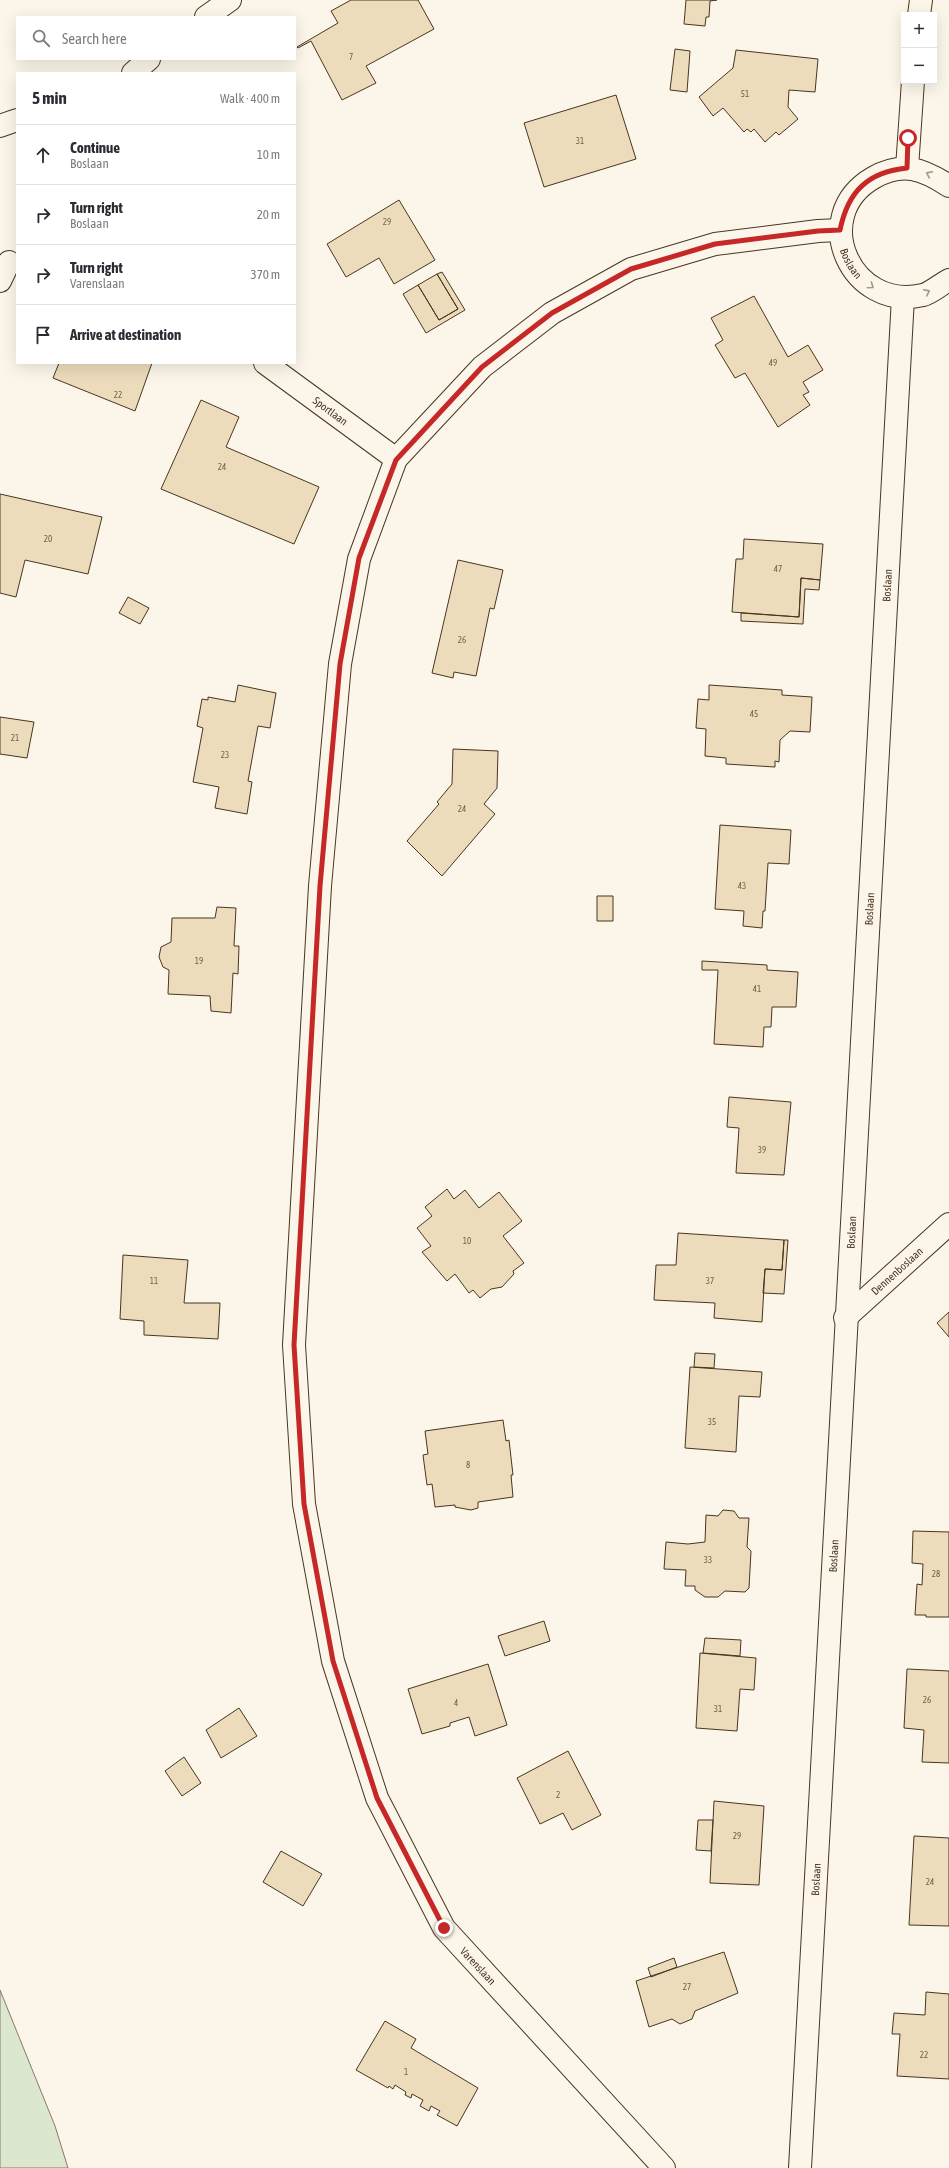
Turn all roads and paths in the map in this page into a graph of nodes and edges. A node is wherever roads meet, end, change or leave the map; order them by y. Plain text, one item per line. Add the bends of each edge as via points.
1 (230, 0) edge
2 (921, 0) edge
3 (919, 12) edge
4 (207, 16) edge
5 (148, 60) edge
6 (134, 72) edge
7 (913, 84) edge
8 (16, 120) edge
9 (0, 126) edge
10 (907, 168) junction
11 (949, 186) edge
12 (840, 230) junction
13 (949, 280) edge
14 (903, 297) junction
15 (266, 364) edge
16 (396, 460) junction
17 (949, 1224) edge
18 (845, 1318) junction
19 (664, 2168) edge
20 (800, 2168) edge

1 - 4 street
2 - 3 street
5 - 6 street
7 - 10 street
8 - 9 street
11 -> 10 street, Boslaan via 928,172
10 - 12 street, Boslaan via 887,170 861,185 844,210
12 -> 14 street, Boslaan via 843,251 858,276 882,293
12 - 16 street, Varenslaan via 715,244 631,269 552,313 482,367
14 -> 13 street, Boslaan via 924,295
14 - 18 street, Boslaan
15 - 16 street, Sportlaan
16 - 19 street, Varenslaan via 359,558 340,664 320,886 294,1345 304,1504 333,1661 377,1798 444,1928
17 - 18 street, Dennenboslaan
18 - 20 street, Boslaan

